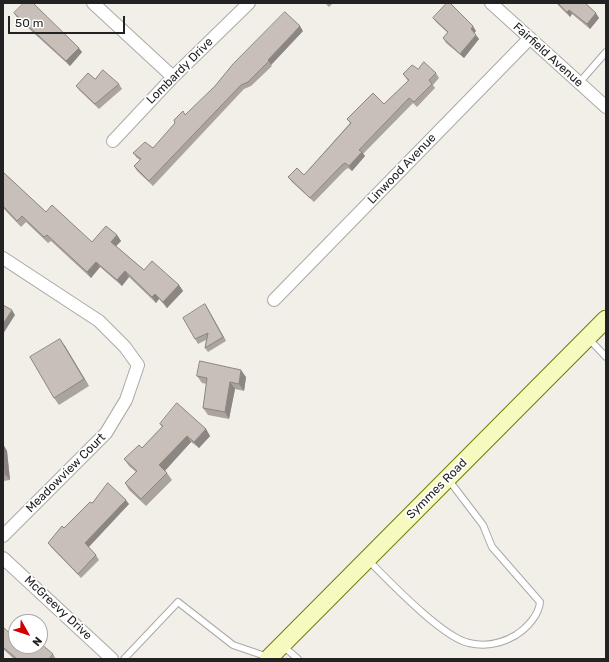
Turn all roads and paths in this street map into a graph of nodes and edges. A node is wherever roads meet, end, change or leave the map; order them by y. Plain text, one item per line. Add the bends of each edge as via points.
1 (93, 3) edge
2 (249, 3) edge
3 (491, 3) edge
4 (530, 38) junction
5 (606, 52) edge
6 (173, 77) junction
7 (579, 83) junction
8 (606, 108) edge
9 (113, 141) dead end
10 (3, 258) edge
11 (274, 300) dead end
12 (606, 319) edge
13 (588, 338) junction
14 (606, 357) edge
15 (448, 478) junction
16 (3, 536) edge
17 (3, 558) edge
18 (367, 559) junction
19 (282, 645) junction
20 (269, 658) edge
21 (112, 659) edge
22 (124, 659) edge
23 (298, 659) edge

1 - 6 street
2 - 6 street, Lombardy Drive
3 - 4 street, Fairfield Avenue
4 - 7 street, Fairfield Avenue
4 - 11 street, Linwood Avenue
5 - 7 lane
6 - 9 street, Lombardy Drive
7 - 8 street, Fairfield Avenue
10 - 16 street, Meadowview Court via 99,320 138,365 126,400 106,433
12 - 13 main road, Symmes Road
13 - 14 lane
13 - 15 main road, Symmes Road
15 - 18 main road, Symmes Road
15 - 18 lane via 483,526 492,547 540,602 539,610 519,633 508,640 490,645 468,643 448,632 414,604
17 - 21 street, McGreevy Drive
18 - 19 main road, Symmes Road
19 - 20 main road, Symmes Road
19 - 23 lane
20 - 22 lane via 233,645 178,602

